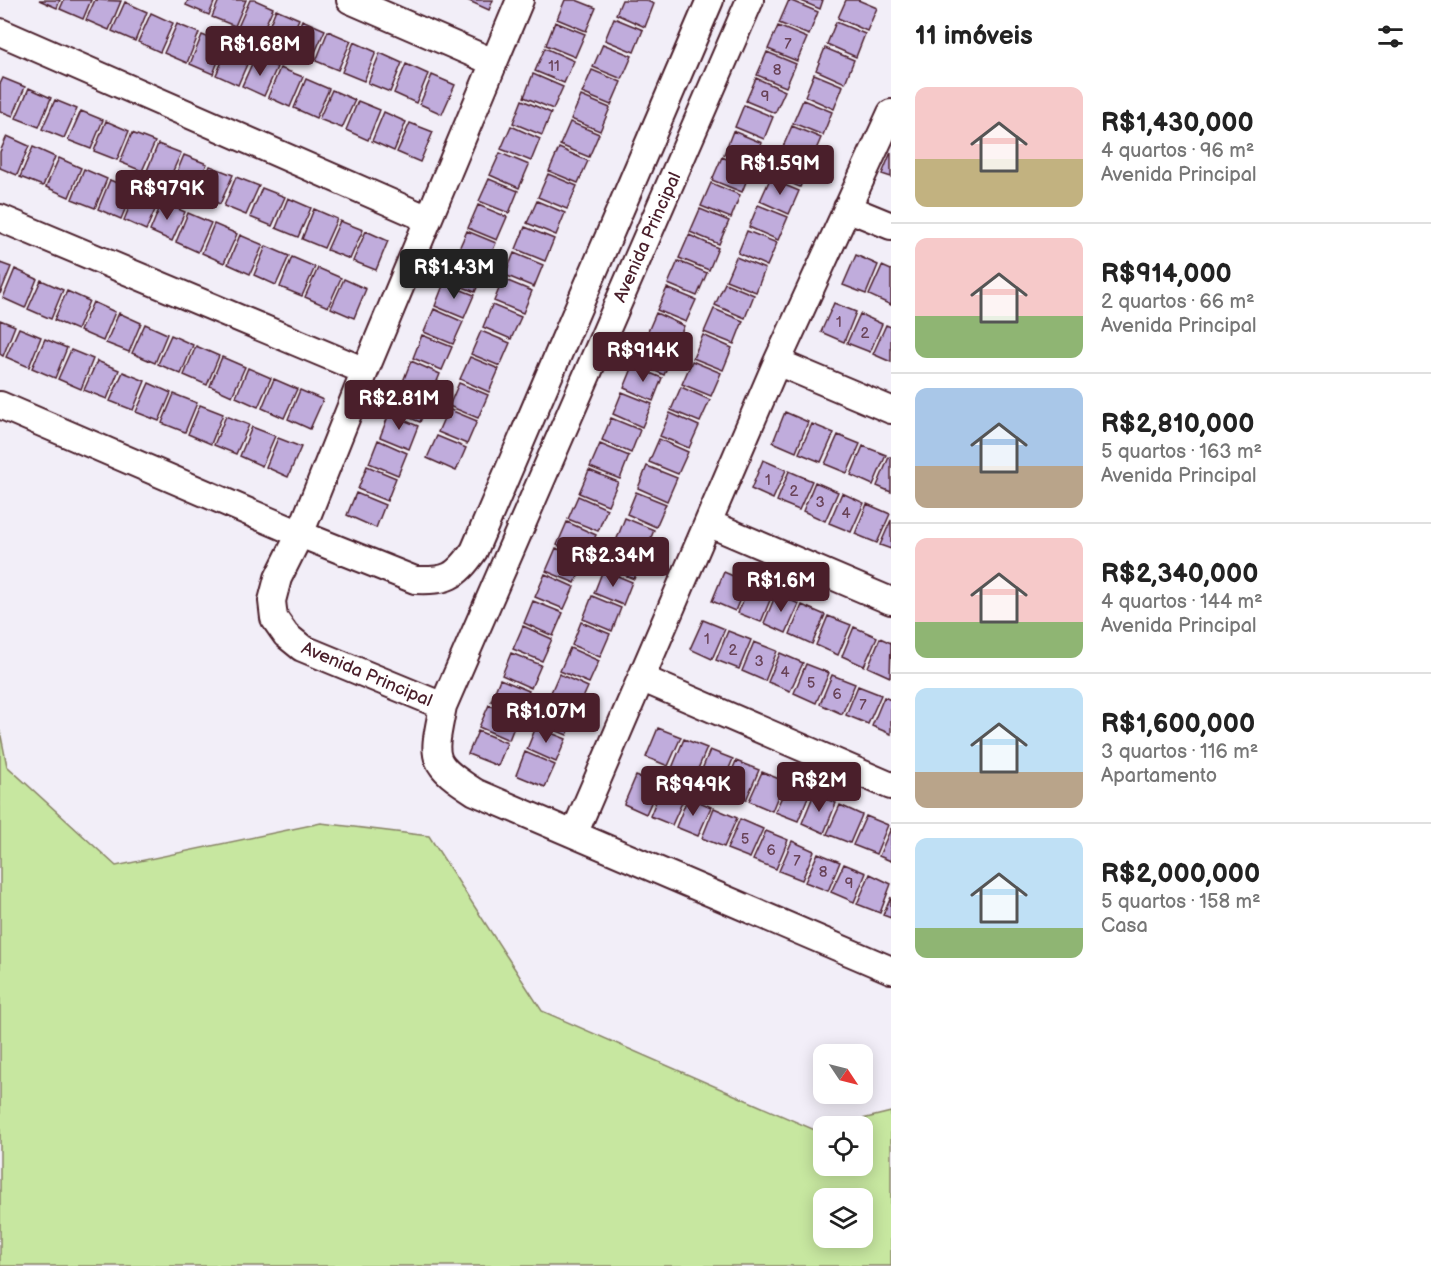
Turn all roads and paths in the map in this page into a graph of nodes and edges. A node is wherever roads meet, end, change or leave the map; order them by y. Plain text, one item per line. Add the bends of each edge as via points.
1 (350, 0) edge
2 (520, 0) edge
3 (710, 0) edge
4 (750, 0) edge
5 (0, 32) edge
6 (493, 63) junction
7 (891, 113) edge
8 (847, 208) junction
9 (0, 218) edge
10 (428, 219) junction
11 (891, 226) edge
12 (777, 362) junction
13 (365, 371) junction
14 (0, 405) edge
15 (891, 410) edge
16 (708, 523) junction
17 (300, 534) junction
18 (891, 601) edge
19 (641, 678) junction
20 (443, 706) junction
21 (891, 786) edge
22 (574, 834) junction
23 (891, 970) edge

1 - 6 street
2 - 6 street
3 - 17 street, Avenida Principal via 466,562 451,577 415,580
4 - 20 street, Avenida Principal
5 - 10 street
6 - 10 street
7 - 8 street
8 - 11 street
8 - 12 street
9 - 13 street
10 - 13 street
12 - 15 street
12 - 16 street
13 - 17 street
14 - 17 street
16 - 18 street
16 - 19 street
17 - 20 street, Avenida Principal via 278,578 272,601 274,618 286,635 302,648
19 - 21 street
19 - 22 street
20 - 22 street via 436,755 450,776 475,792
22 - 23 street

